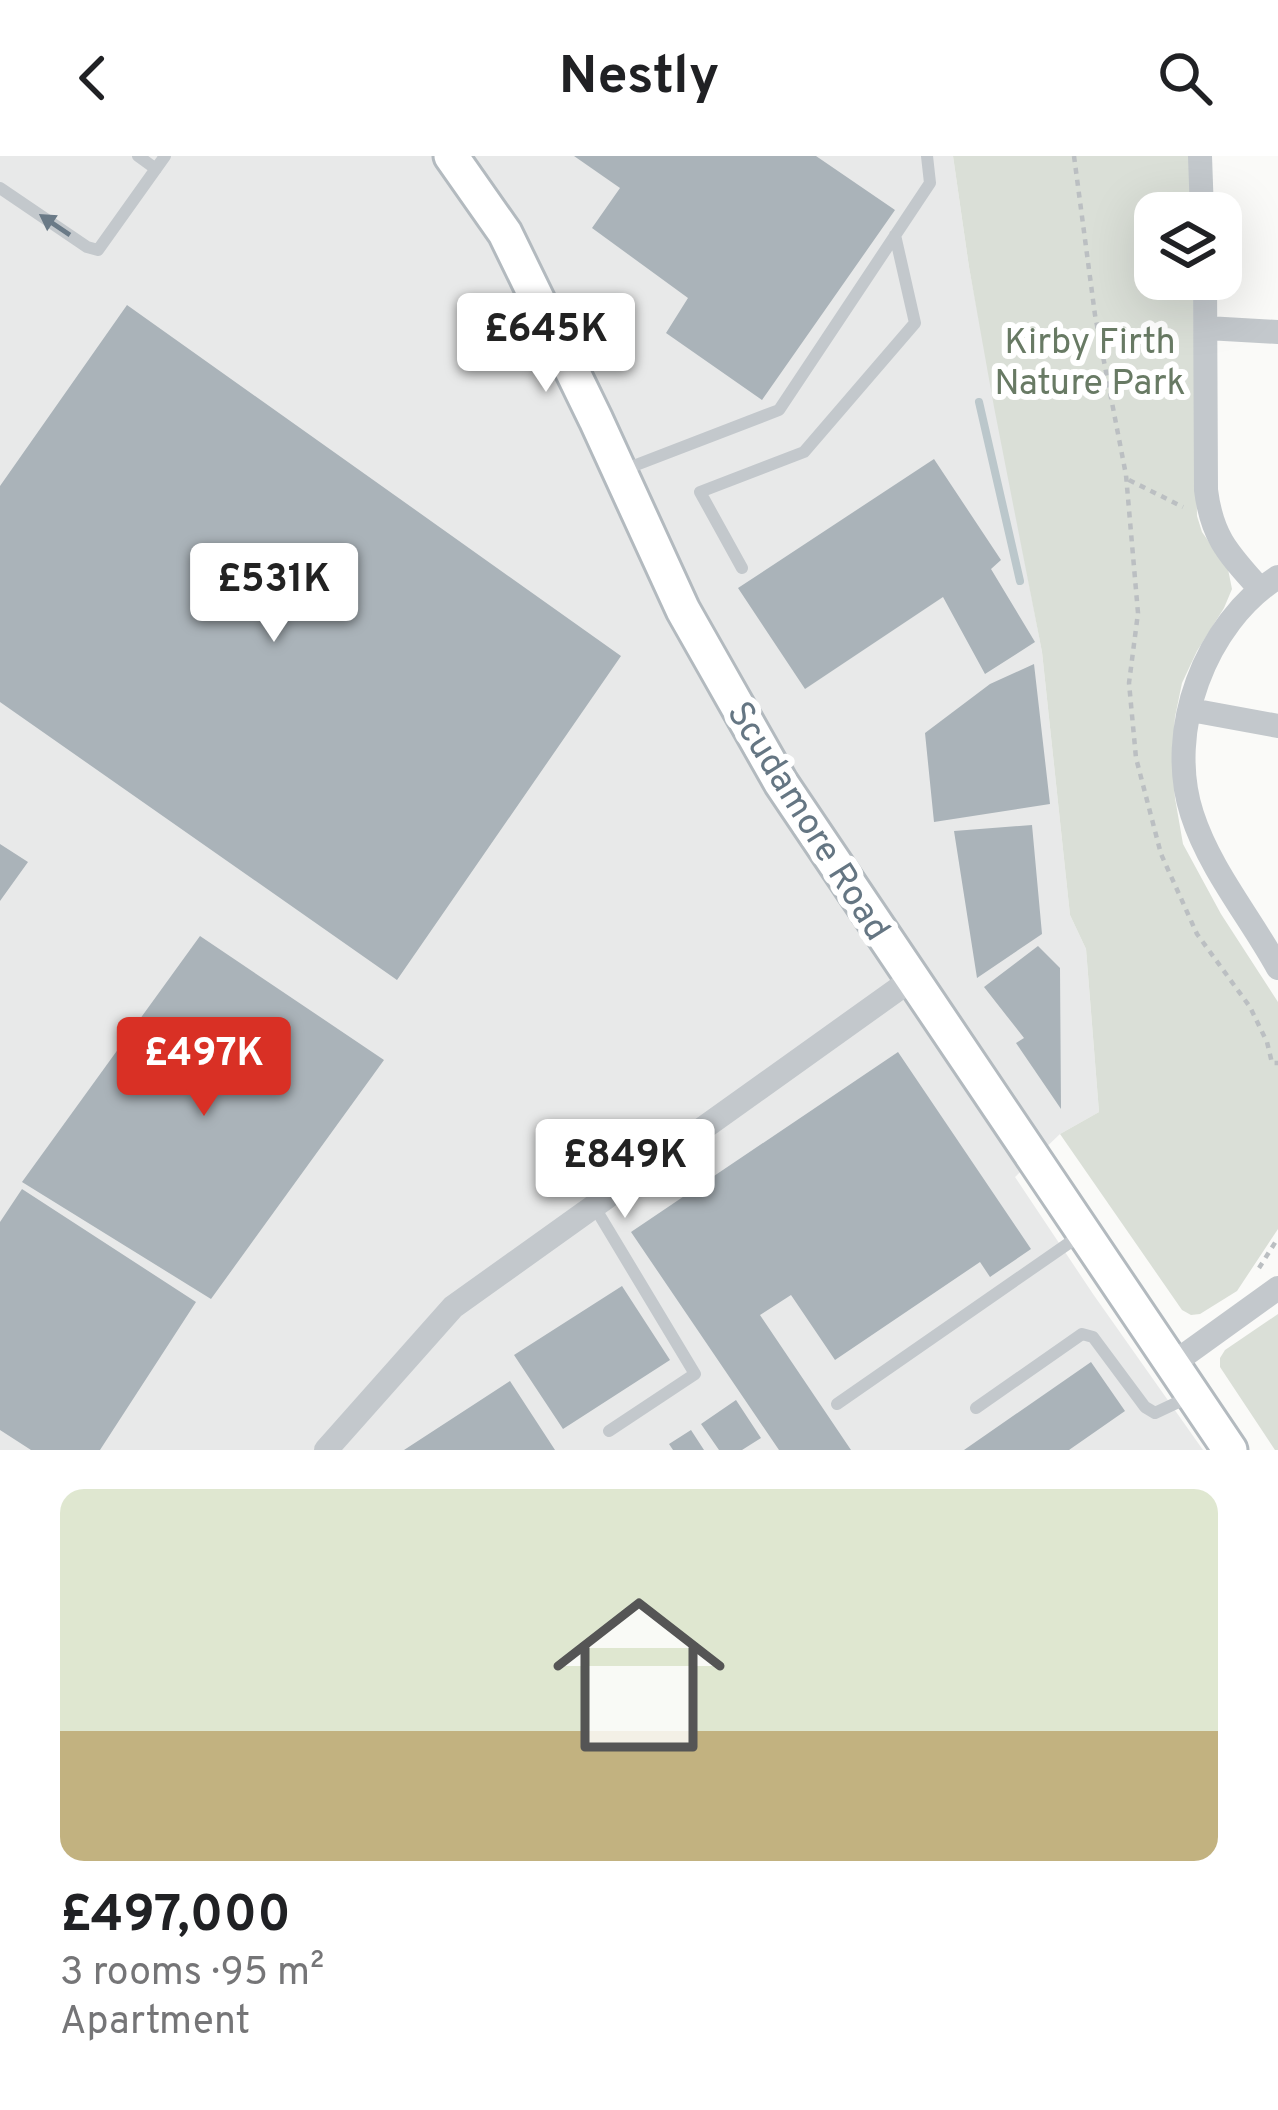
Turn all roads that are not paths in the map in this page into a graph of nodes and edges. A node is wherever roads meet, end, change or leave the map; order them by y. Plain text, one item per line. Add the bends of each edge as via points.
1 (138, 156) edge
2 (165, 156) edge
3 (451, 156) edge
4 (927, 156) edge
5 (1200, 156) edge
6 (156, 169) junction
7 (0, 188) edge
8 (1201, 192) edge
9 (896, 236) junction
10 (1206, 300) edge
11 (1207, 328) junction
12 (1278, 332) edge
13 (620, 471) junction
14 (742, 568) dead end
15 (1269, 582) edge
16 (1191, 710) junction
17 (1278, 726) edge
18 (1277, 963) edge
19 (912, 979) junction
20 (594, 1206) junction
21 (1082, 1234) junction
22 (1278, 1288) edge
23 (1171, 1365) junction
24 (1192, 1396) junction
25 (838, 1404) dead end
26 (976, 1408) dead end
27 (609, 1431) dead end
28 (326, 1450) edge
29 (1230, 1450) edge

1 - 6 lane
2 - 6 lane
3 - 13 street, Scudamore Road via 505,232
4 - 9 lane via 931,183
5 - 8 street
6 -> 7 lane via 98,250
9 - 13 lane via 779,410
9 - 14 lane via 915,323 804,452 700,491
10 - 11 street
11 - 12 street
11 - 15 street via 1210,519 1226,549
13 - 19 street, Scudamore Road via 683,610 781,783
15 - 16 street via 1214,645
16 - 17 street
16 - 18 street via 1182,771 1192,814
19 - 20 street
19 - 21 street, Scudamore Road
20 - 27 lane via 694,1374
20 - 28 street via 453,1307
21 - 23 street, Scudamore Road
21 - 25 lane
22 - 23 street
23 - 24 street, Scudamore Road
24 - 26 lane via 1155,1413 1093,1337 1082,1334
24 - 29 street, Scudamore Road

